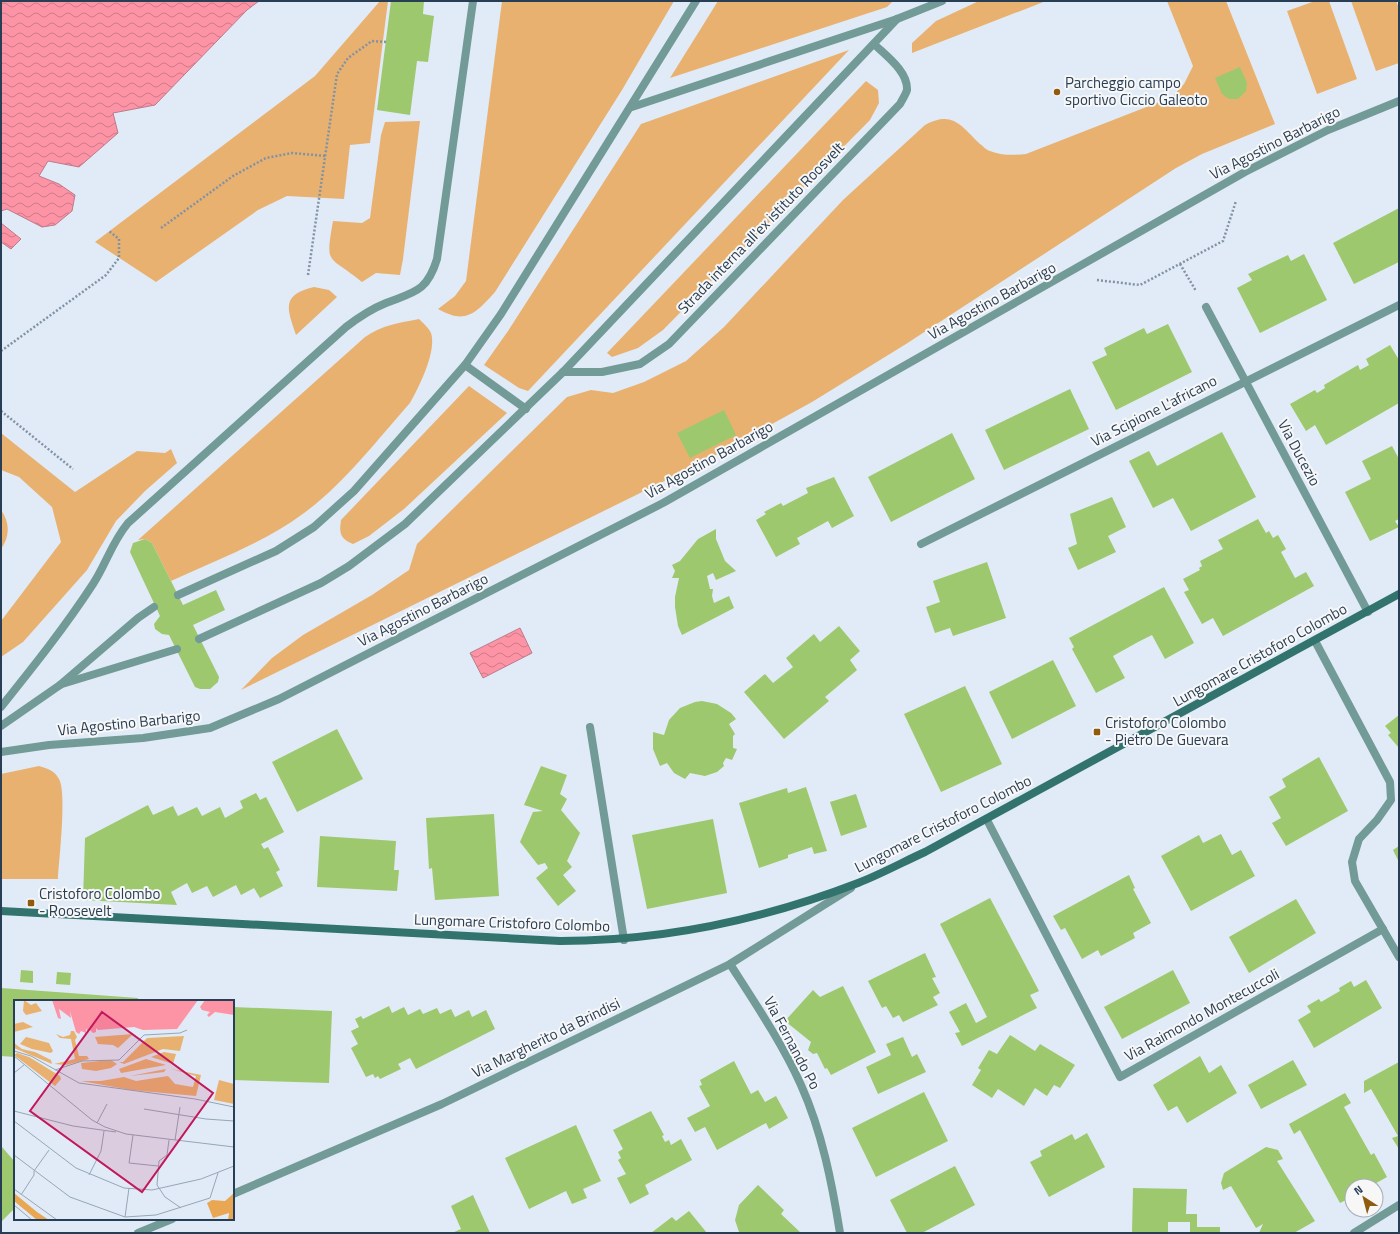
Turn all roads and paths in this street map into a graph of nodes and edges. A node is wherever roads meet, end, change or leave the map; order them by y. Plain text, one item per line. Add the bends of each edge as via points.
1 (473, 1) edge
2 (696, 1) edge
3 (942, 1) edge
4 (897, 19) junction
5 (386, 42) dead end
6 (874, 44) junction
7 (1399, 101) edge
8 (632, 108) junction
9 (326, 156) junction
10 (1245, 172) junction
11 (161, 228) dead end
12 (109, 231) dead end
13 (1180, 264) junction
14 (308, 275) dead end
15 (1065, 276) junction
16 (1399, 304) edge
17 (1206, 307) joint
18 (1, 351) edge
19 (465, 365) junction
20 (563, 372) junction
21 (1244, 382) junction
22 (526, 409) junction
23 (1, 411) edge
24 (73, 470) dead end
25 (921, 544) dead end
26 (1399, 594) edge
27 (178, 595) dead end
28 (154, 607) dead end
29 (1368, 612) junction
30 (199, 639) dead end
31 (1315, 641) junction
32 (177, 649) dead end
33 (60, 685) junction
34 (1, 707) edge
35 (1, 726) edge
36 (590, 727) dead end
37 (1, 752) edge
38 (987, 820) junction
39 (859, 882) junction
40 (1, 912) edge
41 (1383, 929) junction
42 (624, 940) junction
43 (1399, 957) edge
44 (730, 964) junction
45 (234, 1194) edge
46 (1399, 1205) edge
47 (170, 1220) edge
48 (138, 1233) edge
49 (840, 1233) edge
50 (1354, 1233) edge

1 - 34 street via 437,259 430,277 410,296 377,307 346,327 128,523 119,534 94,582 73,614
2 - 8 street
3 - 4 street
4 - 6 street
4 - 8 street
5 - 9 path via 372,41 348,58 337,74
6 - 20 street
6 - 20 street, Strada interna all'ex istituto Roosvelt via 905,78 907,90 900,104 669,344 640,364 602,372
7 - 10 street, Via Agostino Barbarigo via 1328,130
8 - 19 street via 501,314
9 - 11 path via 292,153 266,158 233,176
9 - 14 path
10 - 13 path via 1223,241
10 - 15 street, Via Agostino Barbarigo
12 - 18 path via 119,239 119,258 106,275
13 - 15 path via 1140,285
13 - 17 path
15 - 37 street, Via Agostino Barbarigo via 663,503 235,719 210,728 170,735 49,745
16 - 21 street, Via Scipione L'africano
17 - 21 street, Via Ducezio
19 - 22 street
19 - 27 street via 354,491 314,527 276,551
20 - 22 street
21 - 25 street, Via Scipione L'africano
21 - 29 street, Via Ducezio
22 - 30 street via 405,524 349,566 321,583
23 - 24 path
26 - 29 main road, Lungomare Cristoforo Colombo
28 - 33 street
29 - 31 main road, Lungomare Cristoforo Colombo
31 - 38 main road, Lungomare Cristoforo Colombo
31 - 41 street via 1390,782 1391,800 1359,839 1352,862 1355,881
32 - 33 street
33 - 35 street
36 - 42 street
38 - 39 main road, Lungomare Cristoforo Colombo
38 - 41 street, Via Raimondo Montecuccoli via 1120,1077
39 - 42 main road, Lungomare Cristoforo Colombo via 788,908 752,917 667,935
39 - 44 street, Via Margherito da Brindisi
40 - 42 main road, Lungomare Cristoforo Colombo via 560,941
41 - 43 street
44 - 45 street, Via Margherito da Brindisi via 442,1104
44 - 49 street, Via Fernando Po via 765,1018 801,1086 822,1145
46 - 50 street
47 - 48 street

